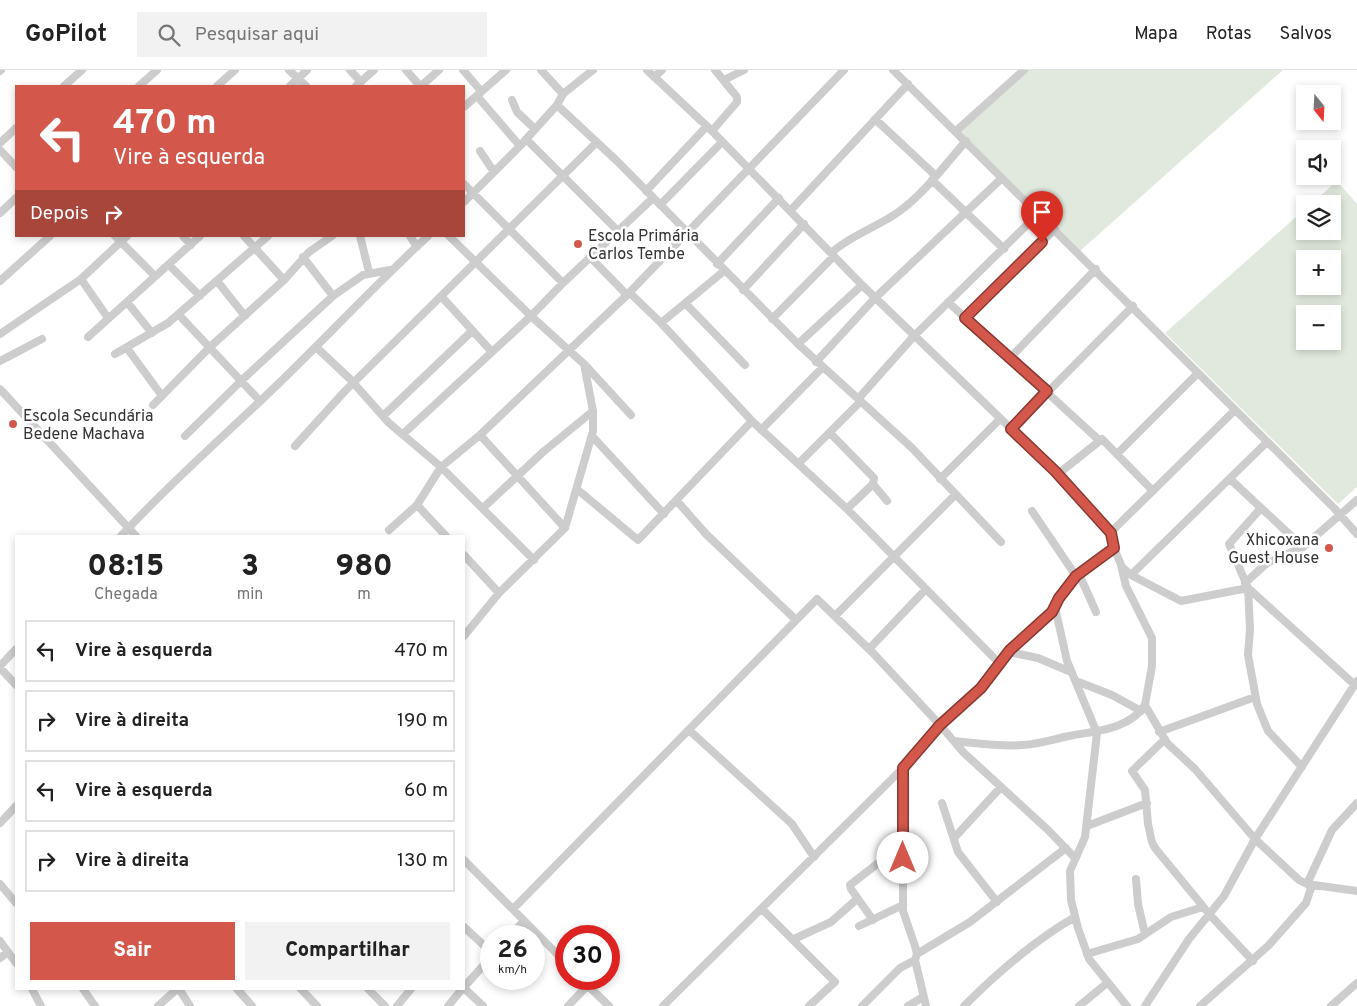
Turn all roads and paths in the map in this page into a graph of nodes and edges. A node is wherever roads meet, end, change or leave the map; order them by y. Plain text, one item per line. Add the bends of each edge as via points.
1 (82, 70) edge
2 (235, 70) edge
3 (290, 70) edge
4 (308, 70) edge
5 (350, 70) edge
6 (374, 70) edge
7 (406, 70) edge
8 (439, 70) edge
9 (463, 70) edge
10 (506, 70) edge
11 (541, 70) edge
12 (593, 70) edge
13 (647, 70) edge
14 (662, 70) edge
15 (715, 70) edge
16 (744, 70) edge
17 (844, 70) edge
18 (893, 70) edge
19 (1024, 70) edge
20 (155, 71) edge
21 (654, 77) junction
22 (298, 78) junction
23 (724, 80) junction
24 (358, 84) edge
25 (908, 84) junction
26 (65, 85) edge
27 (140, 85) edge
28 (218, 85) edge
29 (291, 85) edge
30 (305, 85) edge
31 (419, 85) edge
32 (421, 85) edge
33 (479, 94) junction
34 (563, 94) junction
35 (512, 100) dead end
36 (557, 105) junction
37 (465, 106) edge
38 (875, 119) junction
39 (15, 129) edge
40 (535, 129) junction
41 (710, 129) junction
42 (956, 131) junction
43 (966, 141) junction
44 (523, 142) junction
45 (598, 142) junction
46 (722, 142) junction
47 (0, 143) edge
48 (0, 150) edge
49 (480, 151) dead end
50 (15, 166) edge
51 (748, 169) junction
52 (494, 172) junction
53 (562, 176) junction
54 (934, 178) junction
55 (1002, 178) junction
56 (465, 185) edge
57 (646, 191) junction
58 (472, 193) junction
59 (653, 198) junction
60 (779, 198) junction
61 (15, 199) edge
62 (465, 201) edge
63 (660, 204) junction
64 (791, 210) junction
65 (0, 213) edge
66 (966, 213) junction
67 (1038, 214) junction
68 (804, 224) junction
69 (1055, 229) junction
70 (509, 230) junction
71 (617, 230) junction
72 (687, 233) junction
73 (49, 237) edge
74 (184, 237) edge
75 (199, 237) edge
76 (245, 237) edge
77 (267, 237) edge
78 (331, 237) edge
79 (360, 237) edge
80 (411, 237) edge
81 (427, 237) edge
82 (450, 237) edge
83 (118, 239) edge
84 (191, 244) junction
85 (417, 246) junction
86 (254, 248) junction
87 (1004, 249) junction
88 (832, 254) junction
89 (303, 257) junction
90 (590, 257) junction
91 (476, 262) junction
92 (717, 264) junction
93 (169, 265) junction
94 (1096, 269) junction
95 (390, 270) junction
96 (724, 271) junction
97 (369, 272) junction
98 (155, 276) junction
99 (81, 279) junction
100 (284, 280) junction
101 (0, 281) edge
102 (217, 281) junction
103 (562, 283) junction
104 (862, 285) junction
105 (743, 290) junction
106 (628, 294) junction
107 (200, 296) junction
108 (333, 296) junction
109 (441, 296) junction
110 (875, 298) junction
111 (127, 302) junction
112 (948, 302) junction
113 (685, 304) junction
114 (1133, 306) junction
115 (179, 314) junction
116 (245, 316) junction
117 (531, 316) junction
118 (108, 318) junction
119 (965, 318) junction
120 (772, 319) junction
121 (661, 323) junction
122 (472, 331) junction
123 (152, 332) junction
124 (0, 334) edge
125 (914, 336) junction
126 (88, 337) dead end
127 (42, 339) dead end
128 (798, 344) junction
129 (210, 347) junction
130 (316, 347) junction
131 (127, 348) junction
132 (492, 352) junction
133 (569, 352) junction
134 (114, 354) dead end
135 (1010, 358) junction
136 (0, 361) edge
137 (584, 364) junction
138 (745, 365) dead end
139 (819, 365) junction
140 (1198, 373) junction
141 (242, 380) junction
142 (354, 384) junction
143 (0, 389) edge
144 (1047, 391) junction
145 (162, 396) junction
146 (859, 400) junction
147 (260, 401) junction
148 (153, 405) dead end
149 (1235, 410) junction
150 (594, 411) junction
151 (631, 415) dead end
152 (383, 416) junction
153 (1000, 419) junction
154 (752, 421) junction
155 (1011, 429) junction
156 (762, 430) junction
157 (403, 434) junction
158 (830, 434) junction
159 (480, 435) junction
160 (186, 436) dead end
161 (592, 436) junction
162 (1100, 441) junction
163 (1267, 442) junction
164 (295, 446) dead end
165 (1117, 454) junction
166 (799, 463) junction
167 (441, 468) junction
168 (1058, 474) junction
169 (517, 478) junction
170 (940, 479) junction
171 (1230, 479) junction
172 (873, 484) junction
173 (578, 490) junction
174 (1153, 491) junction
175 (955, 495) junction
176 (1357, 500) edge
177 (678, 501) junction
178 (887, 501) dead end
179 (417, 505) junction
180 (483, 508) junction
181 (1261, 508) junction
182 (847, 509) junction
183 (1032, 511) dead end
184 (664, 514) junction
185 (1341, 515) junction
186 (129, 528) junction
187 (565, 528) junction
188 (390, 530) dead end
189 (1111, 533) junction
190 (1357, 534) edge
191 (122, 535) edge
192 (135, 535) edge
193 (445, 535) edge
194 (1001, 542) dead end
195 (1303, 546) junction
196 (1114, 548) junction
197 (465, 556) edge
198 (893, 556) junction
199 (534, 560) junction
200 (1121, 565) junction
201 (1078, 575) junction
202 (1131, 575) junction
203 (1247, 585) junction
204 (926, 589) junction
205 (499, 593) junction
206 (1055, 607) junction
207 (1096, 612) dead end
208 (835, 616) junction
209 (796, 620) junction
210 (465, 635) edge
211 (869, 649) junction
212 (15, 650) edge
213 (1009, 652) junction
214 (1002, 665) junction
215 (0, 667) edge
216 (1072, 672) junction
217 (1076, 681) junction
218 (1356, 682) edge
219 (15, 684) edge
220 (1255, 696) junction
221 (1143, 708) junction
222 (940, 725) junction
223 (689, 730) junction
224 (1097, 732) junction
225 (1160, 732) junction
226 (1165, 739) junction
227 (954, 741) junction
228 (1302, 767) junction
229 (903, 768) junction
230 (1001, 787) junction
231 (942, 803) dead end
232 (1147, 803) junction
233 (1357, 803) edge
234 (15, 807) edge
235 (1357, 808) edge
236 (0, 823) edge
237 (1087, 826) junction
238 (954, 838) junction
239 (1255, 839) junction
240 (1066, 848) junction
241 (814, 857) junction
242 (903, 858) junction
243 (1075, 858) junction
244 (465, 861) edge
245 (1136, 879) dead end
246 (0, 884) edge
247 (1309, 884) junction
248 (1357, 891) edge
249 (857, 899) junction
250 (997, 902) junction
251 (15, 903) edge
252 (903, 905) junction
253 (1203, 907) junction
254 (513, 909) junction
255 (762, 909) junction
256 (1210, 915) junction
257 (1075, 917) junction
258 (873, 920) junction
259 (524, 921) junction
260 (520, 925) edge
261 (859, 926) dead end
262 (465, 927) edge
263 (1145, 934) junction
264 (794, 940) junction
265 (0, 941) edge
266 (480, 941) edge
267 (8, 952) junction
268 (555, 953) edge
269 (1087, 954) junction
270 (916, 957) junction
271 (0, 958) edge
272 (1253, 961) junction
273 (15, 962) edge
274 (480, 969) edge
275 (1107, 983) junction
276 (1357, 983) edge
277 (465, 986) edge
278 (33, 990) edge
279 (84, 990) edge
280 (177, 990) edge
281 (179, 990) edge
282 (238, 990) edge
283 (302, 990) edge
284 (369, 990) edge
285 (410, 990) edge
286 (461, 990) edge
287 (465, 990) edge
288 (583, 990) edge
289 (593, 990) edge
290 (923, 997) junction
291 (41, 1006) edge
292 (95, 1006) edge
293 (158, 1006) edge
294 (190, 1006) edge
295 (252, 1006) edge
296 (317, 1006) edge
297 (385, 1006) edge
298 (397, 1006) edge
299 (448, 1006) edge
300 (483, 1006) edge
301 (568, 1006) edge
302 (609, 1006) edge
303 (663, 1006) edge
304 (809, 1006) edge
305 (862, 1006) edge
306 (908, 1006) edge
307 (926, 1006) edge
308 (964, 1006) edge
309 (1079, 1006) edge
310 (1127, 1006) edge
311 (1145, 1006) edge
312 (1200, 1006) edge
313 (1330, 1006) edge

1 - 26 street
2 - 28 street
3 - 22 street
4 - 22 street
5 - 24 street
6 - 24 street
7 - 31 street
8 - 32 street
9 - 33 street
10 - 33 street
11 - 34 street
12 - 34 street
13 - 21 street
14 - 21 street
15 - 23 street
16 - 23 street
17 - 51 street
18 - 25 street
19 - 42 street
20 - 27 street
21 - 41 street
22 - 29 street
22 - 30 street
23 - 41 street via 737,97 737,102
25 - 38 street
25 - 42 street
33 - 37 street
33 - 44 street
34 - 36 street
35 - 40 street via 517,112
36 - 40 street
36 - 45 street
38 - 54 street
38 - 64 street
39 - 47 street
40 - 44 street
41 - 46 street
41 - 57 street
42 - 43 street
43 - 54 street
43 - 55 street
44 - 52 street
44 - 53 street
45 - 53 street
45 - 57 street
46 - 51 street
46 - 63 street
48 - 50 street
49 - 52 street
51 - 60 street
51 - 72 street
52 - 58 street
53 - 70 street
53 - 71 street
54 - 66 street
54 - 88 street via 915,199 861,231
55 - 66 street
55 - 67 street
56 - 58 street
57 - 59 street
58 - 62 street
58 - 70 street
59 - 63 street
59 - 71 street
60 - 64 street
60 - 92 street
61 - 65 street
63 - 72 street
64 - 68 street
66 - 87 street
66 - 110 street
67 - 69 street
67 - 87 street
68 - 88 street
68 - 105 street
69 - 94 street
69 - 119 street
70 - 91 street
70 - 103 street
71 - 90 street
72 - 92 street
72 - 106 street
73 - 101 street
74 - 84 street
75 - 84 street
76 - 86 street
77 - 86 street
78 - 89 street
79 - 97 street
80 - 85 street
81 - 85 street
82 - 91 street
83 - 98 street
83 - 99 street
84 - 93 street
85 - 95 street
86 - 100 street
86 - 102 street
87 - 112 street
88 - 104 street
88 - 120 street
89 - 100 street
89 - 108 street
90 - 103 street
90 - 106 street
91 - 109 street
91 - 117 street
92 - 96 street
93 - 98 street
93 - 107 street
94 - 114 street
94 - 135 street
95 - 97 street
95 - 130 street
96 - 105 street
96 - 113 street
97 - 108 street
98 - 111 street
99 - 118 street
99 - 124 street via 29,319
100 - 116 street
102 - 107 street
102 - 116 street
103 - 117 street
104 - 110 street
104 - 128 street
105 - 120 street
106 - 121 street
106 - 133 street
107 - 115 street
108 - 141 street
109 - 122 street
109 - 142 street
110 - 125 street
110 - 139 street
111 - 118 street
111 - 123 street
112 - 119 street
112 - 125 street
113 - 121 street
113 - 138 street
114 - 140 street
114 - 144 street
115 - 123 street
115 - 129 street
116 - 129 street
117 - 132 street
117 - 133 street
118 - 126 street
119 - 135 street
120 - 128 street
121 - 154 street
122 - 132 street
122 - 152 street
123 - 131 street
125 - 146 street
125 - 153 street
127 - 136 street
128 - 139 street
129 - 141 street
129 - 145 street
130 - 142 street
130 - 147 street
131 - 134 street
131 - 145 street
132 - 157 street
133 - 137 street
133 - 159 street
135 - 144 street
137 - 150 street
137 - 151 street
139 - 146 street
139 - 156 street
140 - 149 street
140 - 165 street
141 - 147 street
141 - 160 street
142 - 152 street
142 - 164 street
143 - 186 street
144 - 155 street
144 - 162 street
145 - 148 street
146 - 158 street
146 - 170 street via 912,448
147 - 186 street
149 - 163 street
149 - 174 street
150 - 161 street
150 - 169 street via 543,452
152 - 157 street
153 - 155 street
153 - 170 street
154 - 156 street
154 - 177 street
155 - 168 street
156 - 166 street
157 - 167 street
158 - 166 street
158 - 172 street via 874,478
159 - 167 street
159 - 169 street
161 - 173 street
161 - 184 street
162 - 165 street via 1102,439
162 - 168 street
163 - 171 street
163 - 185 street
165 - 174 street
166 - 182 street
167 - 179 street
167 - 180 street
168 - 189 street
169 - 180 street
169 - 187 street
170 - 175 street
171 - 181 street
171 - 202 street
172 - 178 street
172 - 182 street
173 - 184 street via 638,540
173 - 187 street
174 - 189 street
175 - 194 street
175 - 198 street
176 - 185 street
177 - 184 street
177 - 209 street via 706,534
179 - 188 street
179 - 193 street
180 - 199 street
181 - 195 street
181 - 203 street via 1229,542
182 - 198 street
183 - 201 street
185 - 190 street
185 - 195 street
186 - 191 street
186 - 192 street
187 - 199 street
189 - 196 street
195 - 203 street via 1267,564
196 - 200 street
196 - 201 street
197 - 205 street
198 - 204 street
198 - 208 street
199 - 205 street
200 - 202 street
200 - 221 street via 1126,586 1153,643 1152,666
201 - 206 street
201 - 207 street
202 - 203 street via 1181,601
203 - 218 street
203 - 220 street via 1248,655
204 - 211 street
204 - 214 street
205 - 210 street
206 - 213 street
206 - 216 street
208 - 209 street via 817,600
208 - 211 street
209 - 223 street
211 - 222 street
212 - 215 street
213 - 214 street
213 - 216 street via 1038,658
214 - 222 street
215 - 219 street
216 - 217 street
217 - 221 street
217 - 224 street
218 - 228 street
220 - 225 street
220 - 228 street via 1268,731
221 - 224 street via 1112,727
221 - 225 street
222 - 227 street
222 - 229 street
223 - 241 street via 792,824
223 - 254 street
224 - 227 street via 1024,745
224 - 237 street
225 - 226 street
226 - 232 street via 1132,769 1145,790
226 - 239 street
227 - 230 street
228 - 239 street
229 - 241 street
229 - 242 street
230 - 238 street
230 - 240 street
231 - 238 street
232 - 237 street
232 - 253 street via 1152,842
233 - 235 street
233 - 247 street via 1332,830
234 - 236 street
237 - 243 street
238 - 250 street via 958,852
239 - 247 street via 1299,880
239 - 256 street
240 - 243 street
240 - 250 street
241 - 255 street
242 - 249 street via 877,864 850,885
242 - 252 street
243 - 257 street via 1069,876
244 - 254 street
245 - 263 street
246 - 251 street
247 - 248 street
247 - 272 street via 1302,908
249 - 258 street
249 - 264 street via 831,922
250 - 270 street
252 - 258 street
252 - 270 street
253 - 256 street
253 - 263 street via 1171,917
254 - 259 street
255 - 264 street
255 - 303 street
256 - 272 street
256 - 311 street via 1189,939
257 - 269 street
257 - 308 street via 1035,945
258 - 261 street
259 - 260 street
259 - 268 street
262 - 266 street
263 - 269 street
264 - 304 street via 835,982
265 - 267 street
267 - 271 street
267 - 273 street
269 - 275 street
270 - 290 street
270 - 305 street via 900,968
272 - 312 street
274 - 277 street
275 - 309 street
275 - 310 street
276 - 313 street
278 - 291 street
279 - 292 street
280 - 293 street
281 - 294 street
282 - 295 street
283 - 296 street
284 - 297 street
285 - 298 street
286 - 299 street
287 - 300 street
288 - 301 street
289 - 302 street
290 - 306 street
290 - 307 street

